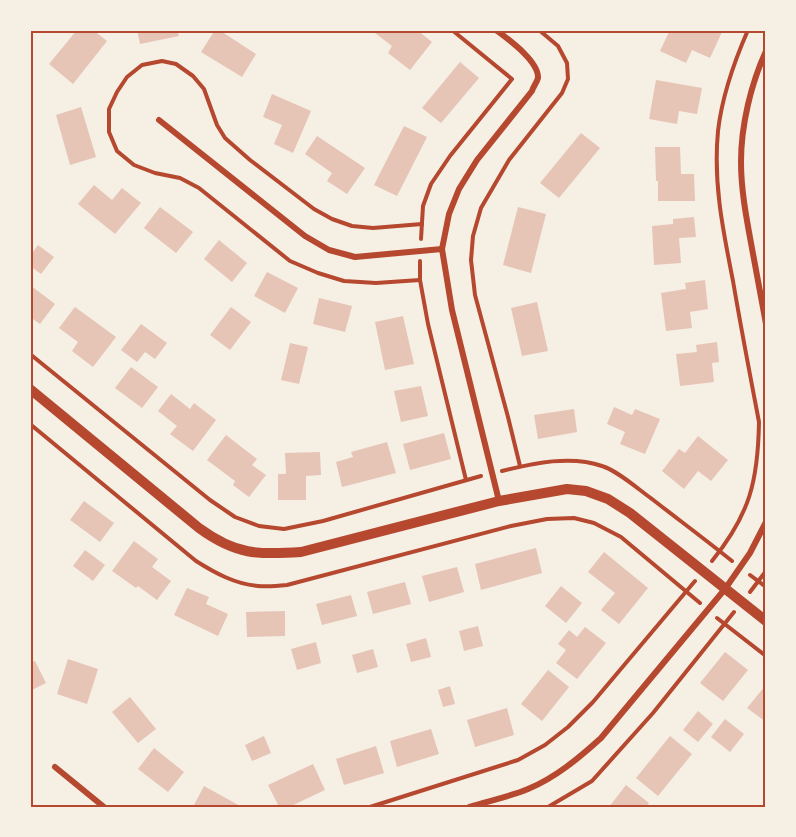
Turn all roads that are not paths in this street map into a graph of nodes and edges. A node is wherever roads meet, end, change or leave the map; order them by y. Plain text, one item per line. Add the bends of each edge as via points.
1 (496, 30) edge
2 (766, 51) edge
3 (159, 120) dead end
4 (442, 249) junction
5 (766, 324) edge
6 (30, 389) edge
7 (500, 501) junction
8 (766, 522) edge
9 (725, 589) junction
10 (766, 621) edge
11 (55, 767) dead end
12 (104, 807) edge
13 (469, 807) edge

1 - 4 street via 526,55 538,78 459,189
2 - 5 street via 750,99 741,162 744,202
3 - 4 street via 305,236 329,250 355,257
4 - 7 street via 452,310
6 - 7 street via 216,541 252,552 301,552
7 - 9 street via 567,489 608,499
8 - 9 street
9 - 10 street
9 - 13 street via 601,738 582,755 528,789
11 - 12 street

